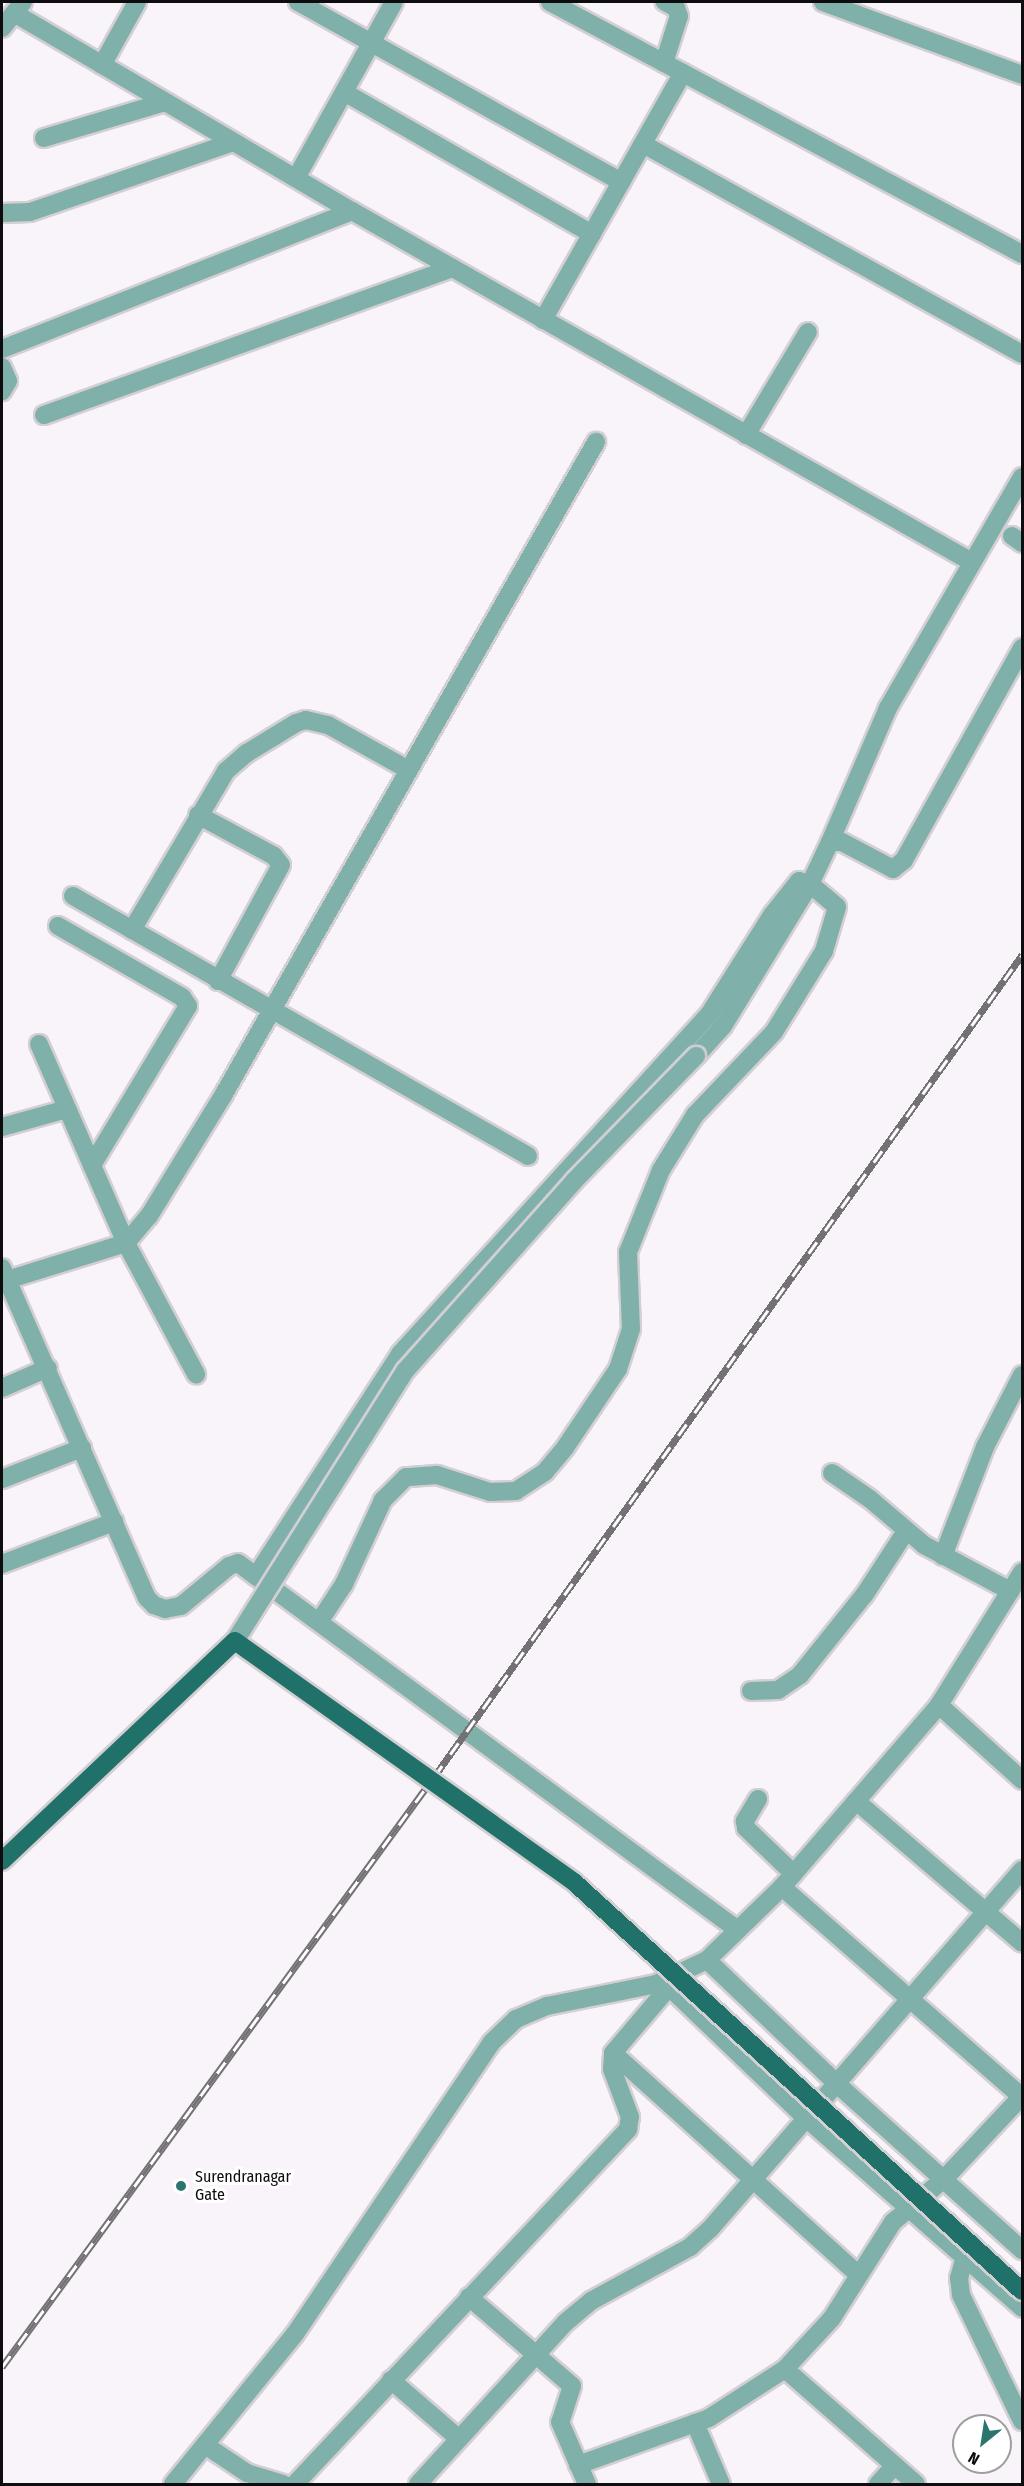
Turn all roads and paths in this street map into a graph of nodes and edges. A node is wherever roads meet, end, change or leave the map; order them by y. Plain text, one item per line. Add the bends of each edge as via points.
1 (137, 2) edge
2 (298, 2) edge
3 (394, 2) edge
4 (550, 2) edge
5 (665, 2) edge
6 (823, 2) edge
7 (19, 7) edge
8 (2, 28) edge
9 (372, 43) junction
10 (664, 63) junction
11 (102, 64) junction
12 (683, 73) junction
13 (1023, 75) edge
14 (344, 92) junction
15 (165, 102) junction
16 (44, 138) dead end
17 (233, 142) junction
18 (643, 144) junction
19 (296, 178) junction
20 (621, 182) junction
21 (352, 211) junction
22 (2, 213) edge
23 (591, 234) junction
24 (1023, 254) edge
25 (452, 268) junction
26 (543, 320) junction
27 (808, 332) dead end
28 (2, 349) edge
29 (1023, 354) edge
30 (2, 367) edge
31 (2, 391) edge
32 (44, 415) dead end
33 (746, 435) junction
34 (596, 442) dead end
35 (1023, 477) edge
36 (972, 562) junction
37 (1023, 648) edge
38 (407, 769) junction
39 (198, 815) junction
40 (830, 842) junction
41 (810, 884) junction
42 (73, 896) dead end
43 (58, 926) dead end
44 (132, 930) junction
45 (218, 981) junction
46 (271, 1013) junction
47 (39, 1044) dead end
48 (67, 1109) junction
49 (2, 1127) edge
50 (528, 1156) dead end
51 (92, 1165) junction
52 (126, 1243) junction
53 (4, 1274) edge
54 (48, 1368) junction
55 (196, 1374) dead end
56 (1023, 1375) edge
57 (2, 1388) edge
58 (82, 1448) junction
59 (832, 1473) dead end
60 (2, 1479) edge
61 (114, 1522) junction
62 (906, 1531) junction
63 (943, 1556) junction
64 (2, 1564) edge
65 (1023, 1572) edge
66 (256, 1576) junction
67 (1010, 1592) junction
68 (319, 1622) junction
69 (236, 1641) junction
70 (751, 1691) dead end
71 (939, 1706) junction
72 (1023, 1780) edge
73 (758, 1799) dead end
74 (856, 1801) junction
75 (2, 1862) edge
76 (1023, 1870) edge
77 (788, 1880) junction
78 (987, 1912) junction
79 (738, 1930) junction
80 (1023, 1943) edge
81 (707, 1960) junction
82 (666, 1984) junction
83 (910, 1999) junction
84 (613, 2053) junction
85 (837, 2084) junction
86 (1022, 2096) edge
87 (806, 2118) junction
88 (945, 2178) junction
89 (754, 2179) junction
90 (910, 2208) junction
91 (1023, 2250) edge
92 (965, 2256) junction
93 (859, 2275) junction
94 (1023, 2290) edge
95 (469, 2296) junction
96 (1023, 2308) edge
97 (537, 2354) junction
98 (785, 2369) junction
99 (391, 2380) junction
100 (1023, 2421) edge
101 (695, 2424) junction
102 (459, 2439) junction
103 (205, 2445) junction
104 (578, 2464) junction
105 (895, 2465) junction
106 (173, 2484) edge
107 (283, 2484) edge
108 (295, 2484) edge
109 (418, 2484) edge
110 (587, 2484) edge
111 (721, 2484) edge
112 (878, 2484) edge
113 (916, 2484) edge

1 - 11 street
2 - 9 street
3 - 9 street
4 - 10 street
5 - 10 street via 676,8 678,16
6 - 13 street
7 - 8 street
7 - 11 street
9 - 14 street
9 - 20 street
10 - 12 street
11 - 15 street
12 - 18 street
12 - 24 street
14 - 19 street
14 - 23 street
15 - 16 street
15 - 17 street
17 - 19 street
17 - 22 street via 30,212
18 - 20 street
18 - 29 street
19 - 21 street
20 - 23 street
21 - 25 street
21 - 28 street
23 - 26 street
25 - 26 street
25 - 32 street
26 - 33 street
27 - 33 street
30 - 31 street via 8,381
33 - 36 street
34 - 38 street
35 - 36 street
36 - 40 street via 888,708
37 - 40 street via 898,867 893,869 842,842
38 - 39 street via 328,725 306,720 247,753 225,771
38 - 46 street
39 - 44 street
39 - 45 street via 274,856 280,865
40 - 41 street
41 - 66 street via 799,881 772,915 708,1016 400,1354
41 - 68 street via 837,907 824,951 774,1032 695,1115 661,1170 628,1252 631,1329 621,1359 565,1448 545,1472 516,1491 490,1492 437,1475 406,1477 383,1500 344,1584
41 - 69 street, bridge via 723,1026 574,1181 405,1371
42 - 44 street
43 - 51 street via 182,997 188,1006
44 - 45 street
45 - 46 street
46 - 50 street
46 - 52 street via 149,1216
47 - 48 street
48 - 49 street
48 - 51 street
51 - 52 street
52 - 53 street
52 - 55 street
53 - 54 street
54 - 57 street
54 - 58 street
56 - 63 street via 985,1447
58 - 60 street
58 - 61 street
59 - 62 street via 862,1492
61 - 64 street
61 - 66 street via 147,1598 165,1610 181,1606 233,1563
62 - 63 street
62 - 70 street via 859,1602 800,1675 778,1690
63 - 67 street
65 - 67 street
66 - 68 street
67 - 71 street
68 - 79 street
69 - 75 main road, bridge
69 - 94 main road, bridge via 575,1883
71 - 72 street
71 - 74 street
73 - 77 street via 745,1821 746,1828
74 - 77 street
74 - 78 street
76 - 78 street
77 - 79 street
77 - 83 street
78 - 80 street
78 - 83 street
79 - 81 street
81 - 82 street
81 - 85 street
82 - 84 street
82 - 87 street
82 - 103 street via 547,2006 516,2019 491,2043 295,2334
83 - 85 street
83 - 86 street
84 - 89 street
84 - 95 street via 612,2069 630,2117 628,2128
85 - 87 street
85 - 88 street
86 - 88 street
87 - 89 street
87 - 90 street
88 - 90 street
88 - 91 street
89 - 93 street
89 - 97 street via 690,2247 591,2301
90 - 92 street
90 - 93 street via 881,2238
92 - 96 street
92 - 100 street via 959,2278 962,2295
93 - 98 street via 832,2318
95 - 97 street
95 - 99 street
97 - 102 street
97 - 104 street via 572,2386 560,2422
98 - 101 street
98 - 105 street
99 - 102 street
99 - 108 street
101 - 104 street
101 - 111 street
102 - 109 street
103 - 106 street
103 - 107 street via 247,2473
104 - 110 street
105 - 112 street
105 - 113 street

